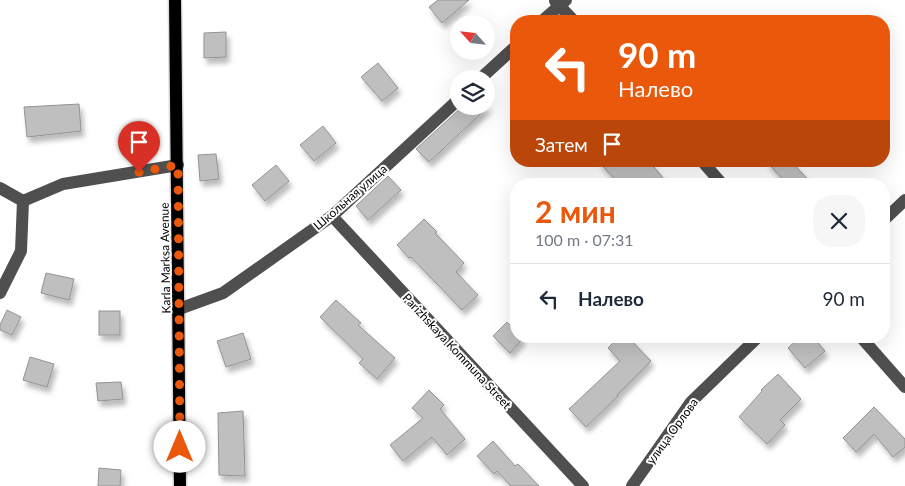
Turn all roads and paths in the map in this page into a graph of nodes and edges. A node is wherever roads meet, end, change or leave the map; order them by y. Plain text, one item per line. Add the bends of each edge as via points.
1 (175, 0) edge
2 (560, 2) edge
3 (548, 15) edge
4 (570, 15) edge
5 (510, 52) edge
6 (490, 70) edge
7 (450, 107) edge
8 (178, 165) junction
9 (707, 167) edge
10 (717, 178) edge
11 (0, 188) edge
12 (905, 200) edge
13 (23, 201) junction
14 (890, 214) edge
15 (332, 216) junction
16 (0, 293) edge
17 (180, 310) junction
18 (752, 343) edge
19 (866, 343) edge
20 (905, 387) edge
21 (180, 486) edge
22 (583, 486) edge
23 (632, 486) edge

1 - 8 main road, Karla Marksa Avenue
2 - 3 street
2 - 4 street
5 - 6 street
7 - 15 street, Школьная улица
8 - 13 street via 63,184
8 - 17 main road, Karla Marksa Avenue
9 - 10 street
11 - 13 street
12 - 14 street
13 - 16 street via 21,251
15 - 17 street, Школьная улица via 223,293
15 - 22 street, Parizhskaya Kommuna Street
17 - 21 main road, Karla Marksa Avenue
18 - 23 street, улица Орлова via 692,402
19 - 20 street

